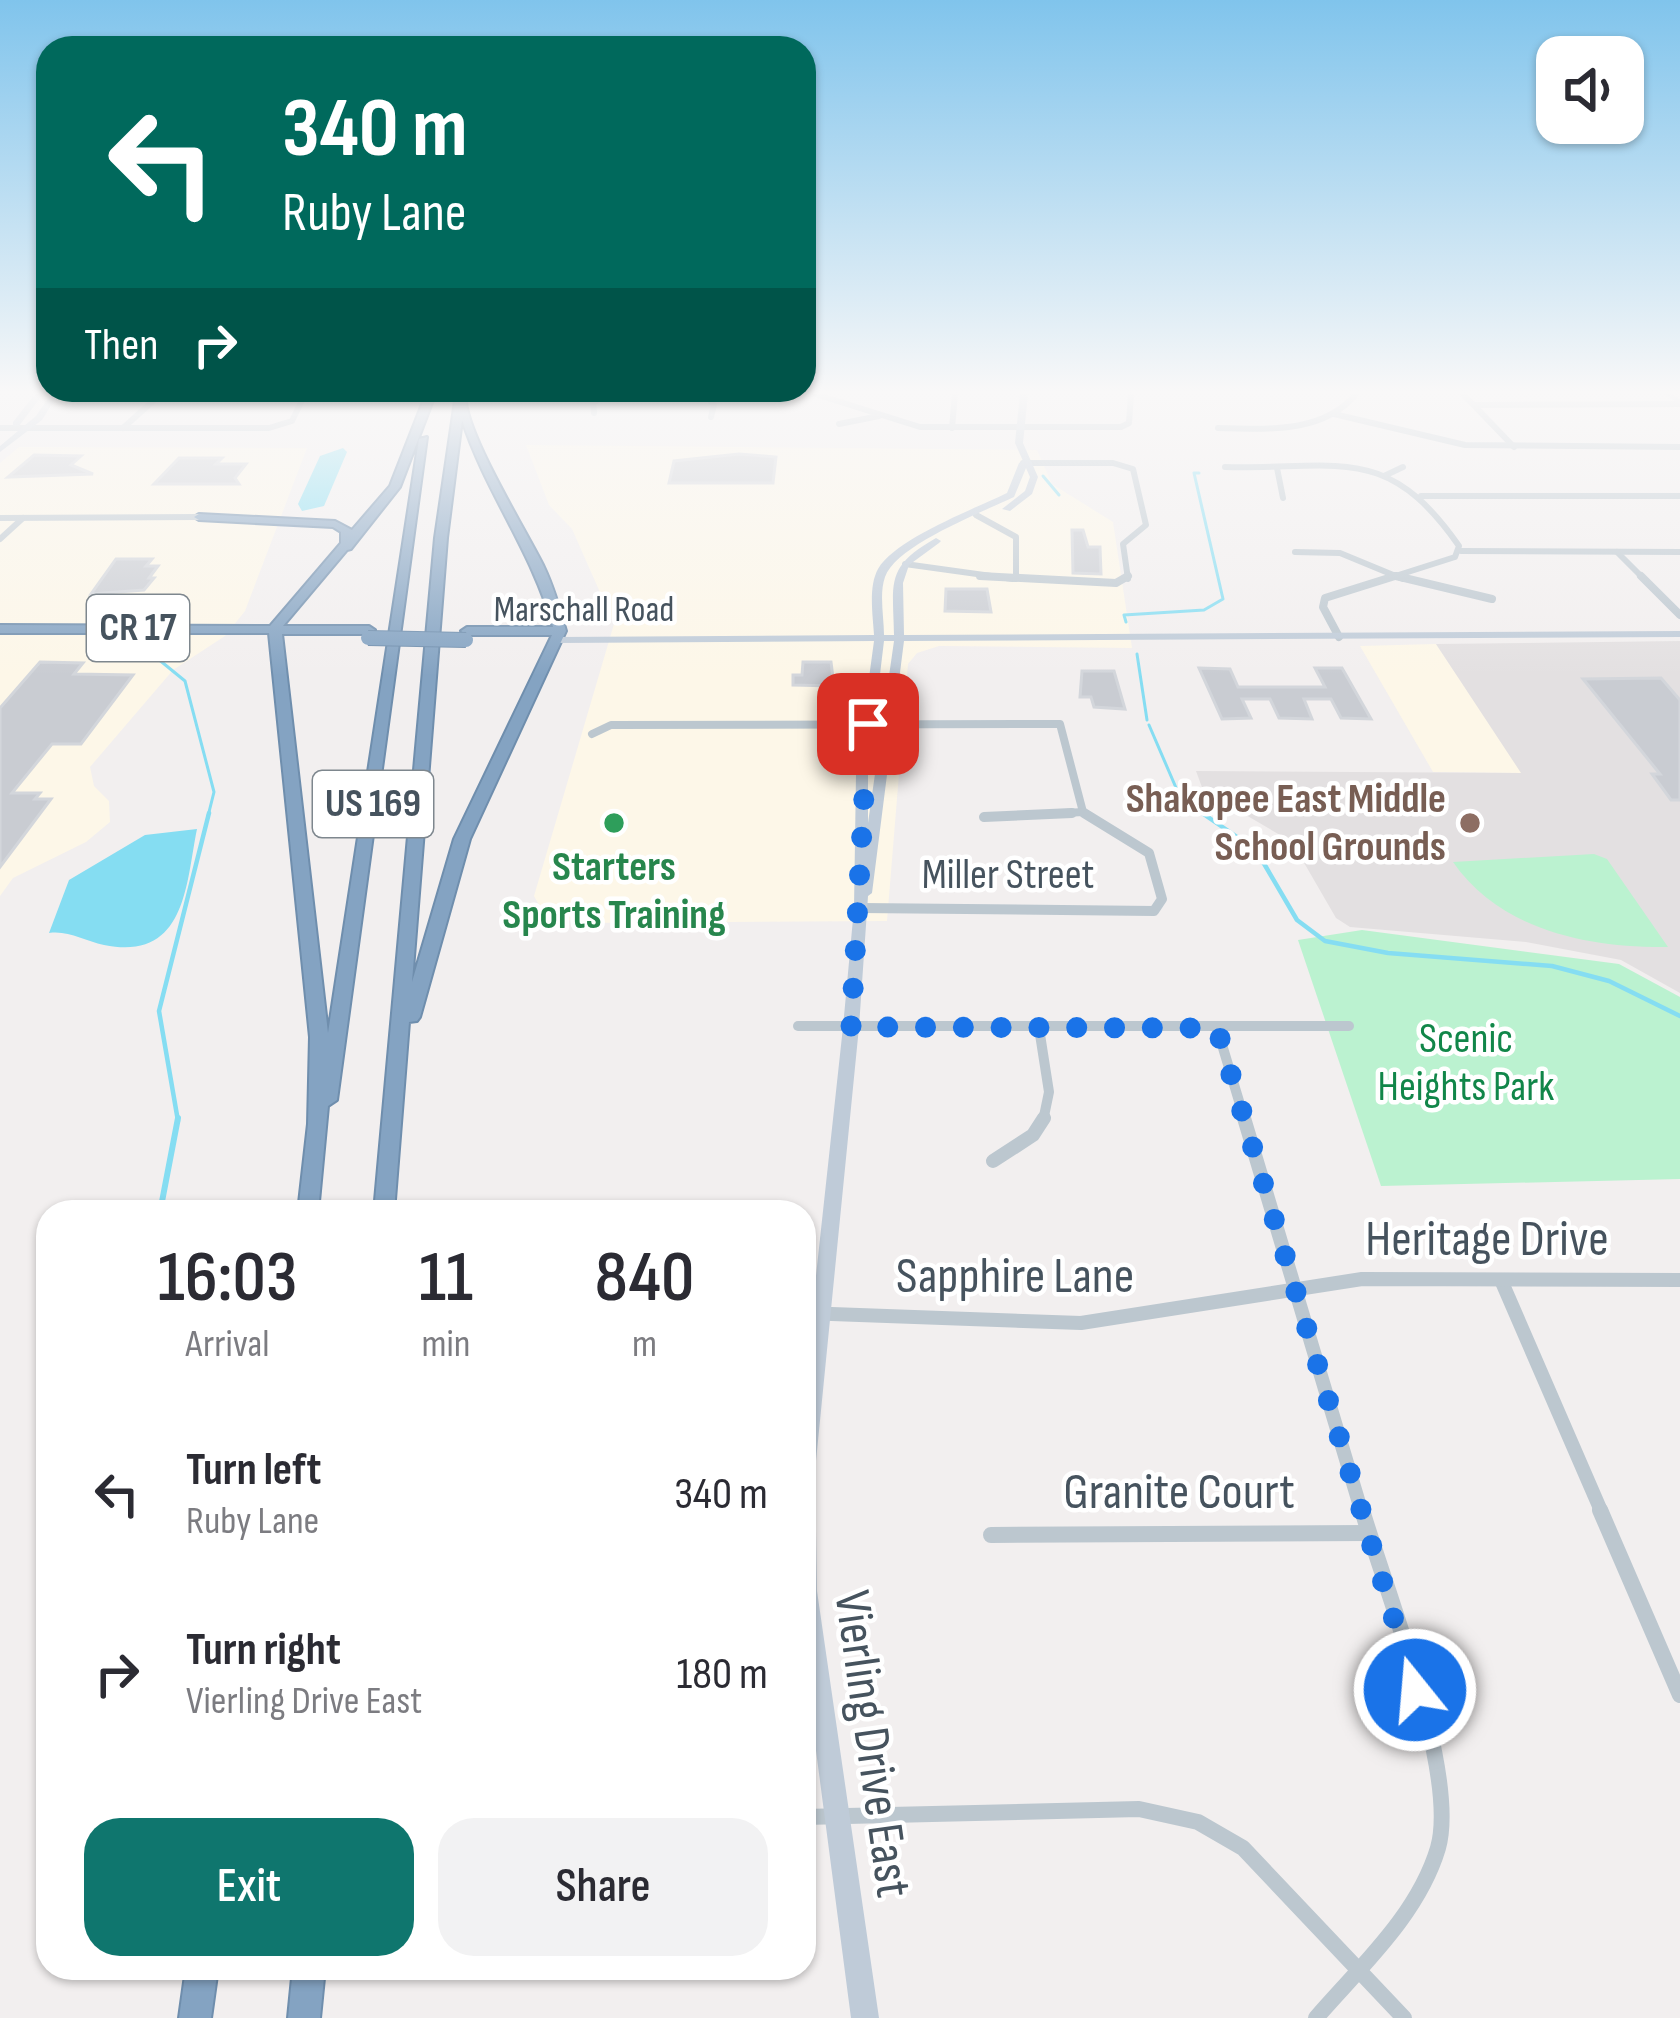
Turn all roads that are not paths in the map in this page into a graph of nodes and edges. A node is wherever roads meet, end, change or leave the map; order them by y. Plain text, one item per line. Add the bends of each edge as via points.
1 (394, 488) edge
2 (416, 488) edge
3 (448, 488) edge
4 (497, 488) edge
5 (1014, 488) edge
6 (1137, 488) edge
7 (1283, 488) edge
8 (1407, 488) edge
9 (1421, 496) junction
10 (1680, 496) edge
11 (1282, 498) dead end
12 (981, 517) junction
13 (0, 518) edge
14 (23, 518) junction
15 (199, 518) joint
16 (245, 520) junction
17 (213, 530) dead end
18 (0, 539) edge
19 (347, 547) junction
20 (1461, 551) junction
21 (1294, 552) dead end
22 (1617, 552) junction
23 (1680, 552) edge
24 (888, 562) junction
25 (905, 564) junction
26 (1394, 575) junction
27 (1016, 580) junction
28 (898, 583) junction
29 (1492, 599) dead end
30 (1680, 616) edge
31 (0, 633) edge
32 (275, 633) junction
33 (1680, 634) edge
34 (559, 636) junction
35 (879, 637) junction
36 (899, 637) junction
37 (1339, 637) junction
38 (868, 724) junction
39 (887, 724) junction
40 (592, 734) dead end
41 (1083, 812) junction
42 (984, 817) dead end
43 (861, 908) junction
44 (798, 1026) dead end
45 (1349, 1026) dead end
46 (851, 1027) junction
47 (1039, 1028) junction
48 (1217, 1028) junction
49 (399, 1062) junction
50 (993, 1161) dead end
51 (310, 1200) edge
52 (311, 1200) edge
53 (385, 1200) edge
54 (1501, 1280) junction
55 (1680, 1280) edge
56 (1295, 1287) junction
57 (816, 1291) edge
58 (816, 1314) edge
59 (1368, 1533) junction
60 (991, 1535) dead end
61 (816, 1658) edge
62 (1680, 1696) edge
63 (839, 1813) junction
64 (816, 1816) edge
65 (1358, 1969) junction
66 (200, 1980) edge
67 (308, 1980) edge
68 (195, 2018) edge
69 (304, 2018) edge
70 (865, 2018) edge
71 (1316, 2018) edge
72 (1404, 2018) edge

1 - 19 highway
2 - 52 highway, US 169
3 - 49 highway, US 169
4 - 34 highway via 534,551
5 - 12 street
6 - 27 street via 1146,525 1123,544 1127,579
7 - 11 street
8 - 9 street
9 - 10 street
9 - 20 street
12 - 24 street via 917,540
12 - 25 street
12 - 27 street via 1016,538
13 - 14 street
14 - 15 street
14 - 18 street
15 - 16 highway
16 - 17 highway
16 - 19 highway via 334,524 350,535
19 - 32 highway
20 - 22 street
20 - 26 street
21 - 26 street via 1340,553
22 - 23 street
22 - 30 street
24 - 28 street
24 - 35 street, Vierling Drive East via 878,586
25 - 27 street
25 - 28 street, Vierling Drive East
26 - 29 street
26 - 37 street via 1325,598
28 - 36 street, Vierling Drive East
31 - 32 highway, Marschall Road / CR 17
32 - 34 highway, Marschall Road / CR 17, bridge
32 - 51 highway via 319,1037
33 - 37 street, Marschall Road / CR 17
34 - 35 street, Marschall Road / CR 17
34 - 49 highway via 462,839
35 - 36 street, Marschall Road / CR 17
35 - 38 street, Vierling Drive East
36 - 37 street, Marschall Road / CR 17
36 - 39 street, Vierling Drive East
38 - 39 street
38 - 40 street via 611,725
38 - 43 street, Vierling Drive East
39 - 41 street via 1060,724
39 - 43 street, Vierling Drive East
41 - 42 street
41 - 43 street, Miller Street via 1149,854 1162,899 1154,911
43 - 46 street, Vierling Drive East
44 - 46 street
45 - 48 street
46 - 47 street
46 - 57 street, Vierling Drive East
47 - 48 street
47 - 50 street via 1051,1106 1029,1144
48 - 56 street
49 - 53 highway, US 169
54 - 55 street, Heritage Drive
54 - 56 street, Heritage Drive
54 - 62 street
56 - 58 street, Sapphire Lane via 1081,1323
56 - 59 street
59 - 60 street, Granite Court
59 - 65 street via 1439,1768 1438,1845 1408,1912
61 - 63 street, Vierling Drive East
63 - 64 street
63 - 65 street via 1139,1809 1198,1822 1243,1848
63 - 70 street, Vierling Drive East
65 - 71 street
65 - 72 street
66 - 68 highway
67 - 69 highway

